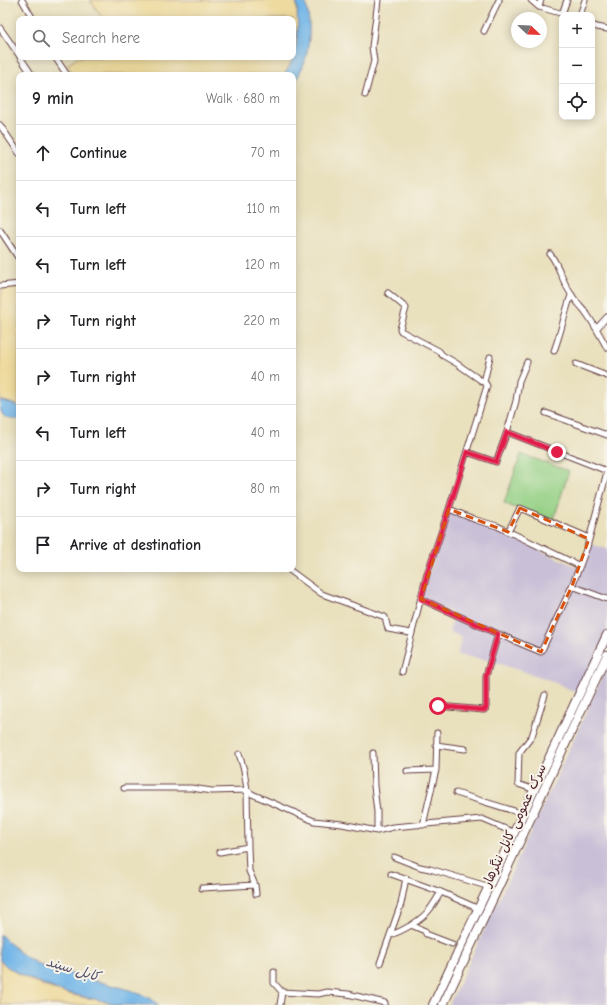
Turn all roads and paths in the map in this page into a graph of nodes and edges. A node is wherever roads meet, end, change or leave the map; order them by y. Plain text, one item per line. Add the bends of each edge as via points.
1 (22, 0) edge
2 (378, 0) edge
3 (499, 0) edge
4 (531, 0) edge
5 (541, 0) edge
6 (566, 0) edge
7 (585, 0) edge
8 (539, 7) junction
9 (564, 12) edge
10 (581, 12) edge
11 (559, 13) edge
12 (31, 16) edge
13 (595, 27) edge
14 (0, 28) edge
15 (607, 29) edge
16 (484, 31) dead end
17 (16, 50) edge
18 (23, 60) edge
19 (57, 60) edge
20 (30, 72) edge
21 (65, 72) edge
22 (365, 95) dead end
23 (0, 125) edge
24 (16, 149) edge
25 (0, 230) edge
26 (16, 254) edge
27 (550, 254) dead end
28 (16, 284) edge
29 (0, 286) edge
30 (388, 293) dead end
31 (571, 295) junction
32 (607, 317) edge
33 (596, 328) junction
34 (607, 348) edge
35 (554, 351) dead end
36 (490, 357) dead end
37 (527, 362) dead end
38 (576, 364) dead end
39 (607, 376) edge
40 (484, 382) junction
41 (546, 413) dead end
42 (507, 432) junction
43 (607, 435) edge
44 (467, 452) junction
45 (607, 471) edge
46 (449, 509) junction
47 (508, 532) junction
48 (589, 539) junction
49 (580, 566) junction
50 (292, 572) edge
51 (572, 586) junction
52 (421, 599) junction
53 (607, 599) edge
54 (411, 633) junction
55 (498, 634) junction
56 (607, 635) edge
57 (607, 655) edge
58 (402, 672) dead end
59 (545, 695) dead end
60 (438, 706) dead end
61 (436, 733) dead end
62 (436, 745) junction
63 (465, 749) dead end
64 (373, 753) dead end
65 (240, 754) dead end
66 (436, 770) junction
67 (407, 771) dead end
68 (124, 788) dead end
69 (247, 790) junction
70 (535, 790) junction
71 (456, 793) dead end
72 (524, 814) junction
73 (424, 824) junction
74 (377, 831) junction
75 (515, 833) junction
76 (248, 848) junction
77 (220, 852) dead end
78 (394, 857) dead end
79 (391, 874) dead end
80 (406, 878) junction
81 (255, 884) junction
82 (490, 887) junction
83 (202, 888) dead end
84 (441, 892) junction
85 (256, 894) dead end
86 (479, 909) junction
87 (412, 925) junction
88 (390, 936) junction
89 (452, 944) dead end
90 (380, 963) dead end
91 (274, 972) dead end
92 (282, 992) junction
93 (385, 1003) dead end
94 (280, 1005) edge
95 (433, 1005) edge
96 (443, 1005) edge

1 - 12 street
2 - 22 street via 372,47 374,61
3 - 16 street
4 - 8 street
5 - 8 street
6 - 9 street
7 - 10 street
8 - 11 street
13 - 15 street
14 - 17 street
18 - 20 street
19 - 21 street
23 - 24 street
25 - 26 street
27 - 31 street
28 - 29 street
30 - 40 street via 406,308 401,331 439,351 442,356 456,362
31 - 33 street
31 - 35 street
32 - 33 street
33 - 34 street
36 - 40 street
37 - 42 street via 519,381
38 - 39 street
40 - 44 street via 487,386
41 - 43 street
42 - 44 street via 496,462
42 - 45 street
44 - 46 street
45 - 48 street
46 - 47 street
46 - 52 street via 435,547
47 - 48 street via 520,508
47 - 49 street
48 - 49 street
49 - 51 street
50 - 54 street via 322,594 385,617 388,628
51 - 53 street
51 - 55 street via 541,652
52 - 54 street
52 - 55 street
54 - 58 street
55 - 60 street via 486,676 486,708 484,710
56 - 70 highway, سرک عمومی کابل ننگرهار
57 - 96 highway, سرک عمومی کابل ننگرهار
59 - 70 street via 532,736 519,753 518,784
61 - 62 street
62 - 63 street
62 - 66 street
64 - 74 street
65 - 69 street
66 - 67 street
66 - 73 street
68 - 69 street
69 - 74 street via 314,821
69 - 76 street
70 - 72 highway, سرک عمومی کابل ننگرهار
71 - 72 street
72 - 75 highway, سرک عمومی کابل ننگرهار
73 - 74 street
73 - 75 street via 482,819
75 - 82 highway, سرک عمومی کابل ننگرهار
76 - 77 street
76 - 81 street via 249,871
78 - 82 street
79 - 80 street
80 - 84 street
80 - 88 street via 401,904
81 - 83 street
81 - 85 street
82 - 86 highway, سرک عمومی کابل ننگرهار
84 - 86 street
84 - 87 street via 430,910
86 - 95 highway, سرک عمومی کابل ننگرهار
87 - 88 street
87 - 89 street via 426,934
88 - 90 street
91 - 92 street via 274,983
92 - 93 street via 348,994
92 - 94 street

